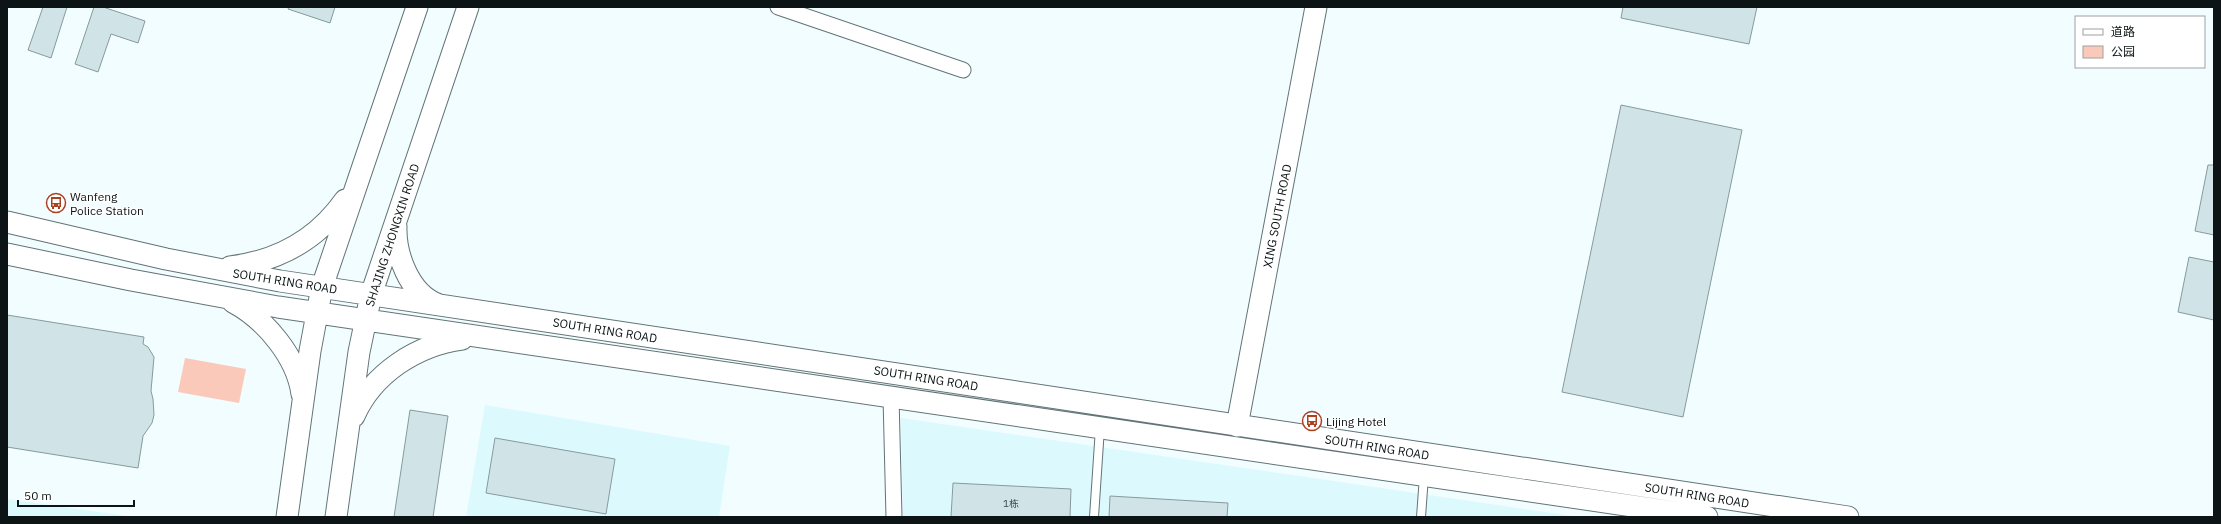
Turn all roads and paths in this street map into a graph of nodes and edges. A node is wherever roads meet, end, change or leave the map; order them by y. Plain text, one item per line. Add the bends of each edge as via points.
1 (417, 7) edge
2 (468, 7) edge
3 (778, 7) edge
4 (1316, 7) edge
5 (963, 70) dead end
6 (356, 182) junction
7 (396, 218) junction
8 (7, 222) edge
9 (139, 252) junction
10 (7, 254) edge
11 (210, 268) junction
12 (131, 280) junction
13 (322, 287) junction
14 (371, 295) junction
15 (227, 298) junction
16 (439, 305) junction
17 (316, 313) junction
18 (365, 320) junction
19 (483, 338) junction
20 (891, 397) junction
21 (303, 402) junction
22 (1237, 426) junction
23 (1100, 428) junction
24 (347, 436) junction
25 (1424, 476) junction
26 (1784, 508) junction
27 (287, 517) edge
28 (336, 517) edge
29 (894, 517) edge
30 (1094, 517) edge
31 (1422, 517) edge
32 (1707, 517) edge
33 (1814, 517) edge
34 (1848, 517) edge

1 - 6 main road
2 - 7 main road, SHAJING ZHONGXIN ROAD
3 - 5 street
4 - 22 main road, XING SOUTH ROAD
6 - 11 main road via 331,218 302,243 262,261
6 - 13 main road
7 - 14 main road, SHAJING ZHONGXIN ROAD
7 - 16 main road via 398,248 409,277 423,295
8 - 9 main road, SOUTH RING ROAD
9 - 11 main road, SOUTH RING ROAD
9 - 12 main road via 150,261 150,270 145,278
10 - 12 main road, SOUTH RING ROAD
11 - 13 main road, SOUTH RING ROAD
12 - 15 main road, SOUTH RING ROAD
13 - 14 main road, SOUTH RING ROAD
13 - 17 main road
14 - 16 main road, SOUTH RING ROAD
14 - 18 main road, SHAJING ZHONGXIN ROAD
15 - 17 main road, SOUTH RING ROAD
15 - 21 main road via 261,323 280,345 296,373
16 - 22 main road, SOUTH RING ROAD
17 - 18 main road, SOUTH RING ROAD
17 - 21 main road
18 - 19 main road, SOUTH RING ROAD
18 - 24 main road, SHAJING ZHONGXIN ROAD
19 - 20 main road, SOUTH RING ROAD
19 - 24 main road via 458,340 418,351 396,365 377,383 361,404
20 - 23 main road, SOUTH RING ROAD
20 - 29 street
21 - 27 main road
22 - 26 main road, SOUTH RING ROAD
23 - 25 main road, SOUTH RING ROAD
23 - 30 lane
24 - 28 main road, SHAJING ZHONGXIN ROAD
25 - 31 lane
25 - 32 main road, SOUTH RING ROAD
26 - 33 main road
26 - 34 main road, SOUTH RING ROAD

